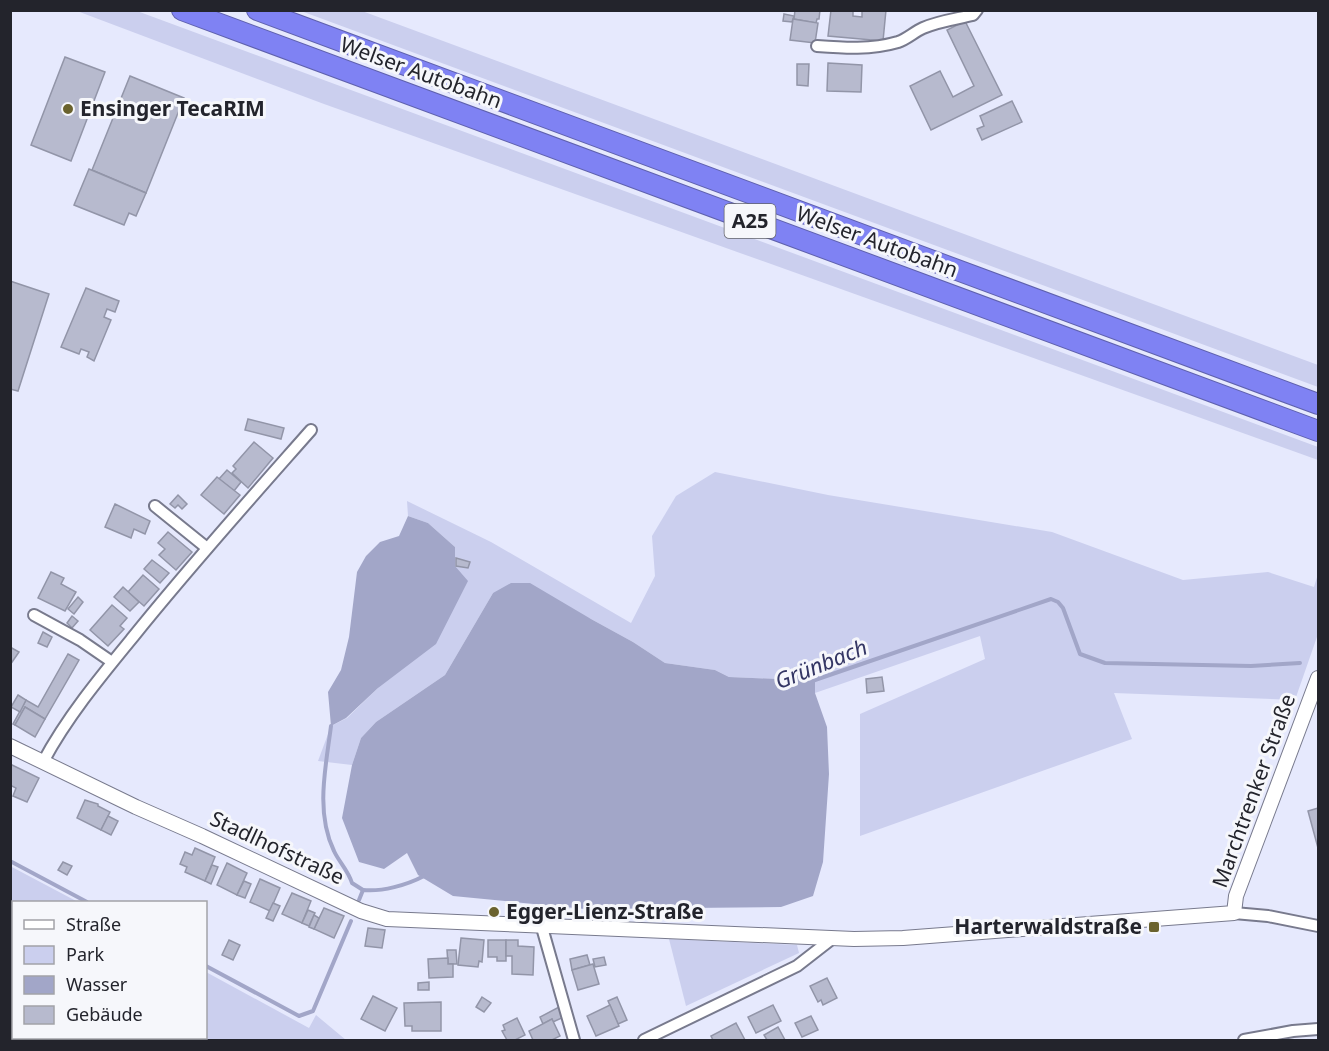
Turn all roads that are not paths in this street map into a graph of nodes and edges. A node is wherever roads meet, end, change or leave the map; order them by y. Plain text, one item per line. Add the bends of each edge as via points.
1 (182, 10) edge
2 (257, 10) edge
3 (976, 10) edge
4 (817, 46) dead end
5 (1318, 404) edge
6 (311, 430) dead end
7 (1318, 431) edge
8 (154, 506) dead end
9 (207, 548) junction
10 (34, 615) dead end
11 (112, 662) junction
12 (1318, 678) edge
13 (10, 746) edge
14 (43, 762) junction
15 (1234, 913) junction
16 (541, 924) junction
17 (1318, 926) edge
18 (833, 938) junction
19 (1318, 1029) edge
20 (574, 1041) edge
21 (644, 1041) edge
22 (1244, 1041) edge

1 - 7 highway, Welser Autobahn / A25
2 - 5 highway, Welser Autobahn / A25
3 - 4 street via 973,15 935,23 882,46
6 - 9 street
8 - 9 street
9 - 11 street
10 - 11 street
11 - 14 street
12 - 15 street, Marchtrenker Straße via 1236,896
13 - 14 street, Stadlhofstraße
14 - 16 street, Stadlhofstraße via 387,919
15 - 17 street
15 - 18 street, Marchtrenker Straße via 903,938
16 - 18 street, Stadlhofstraße
16 - 20 street
18 - 21 street via 797,966
19 - 22 street

